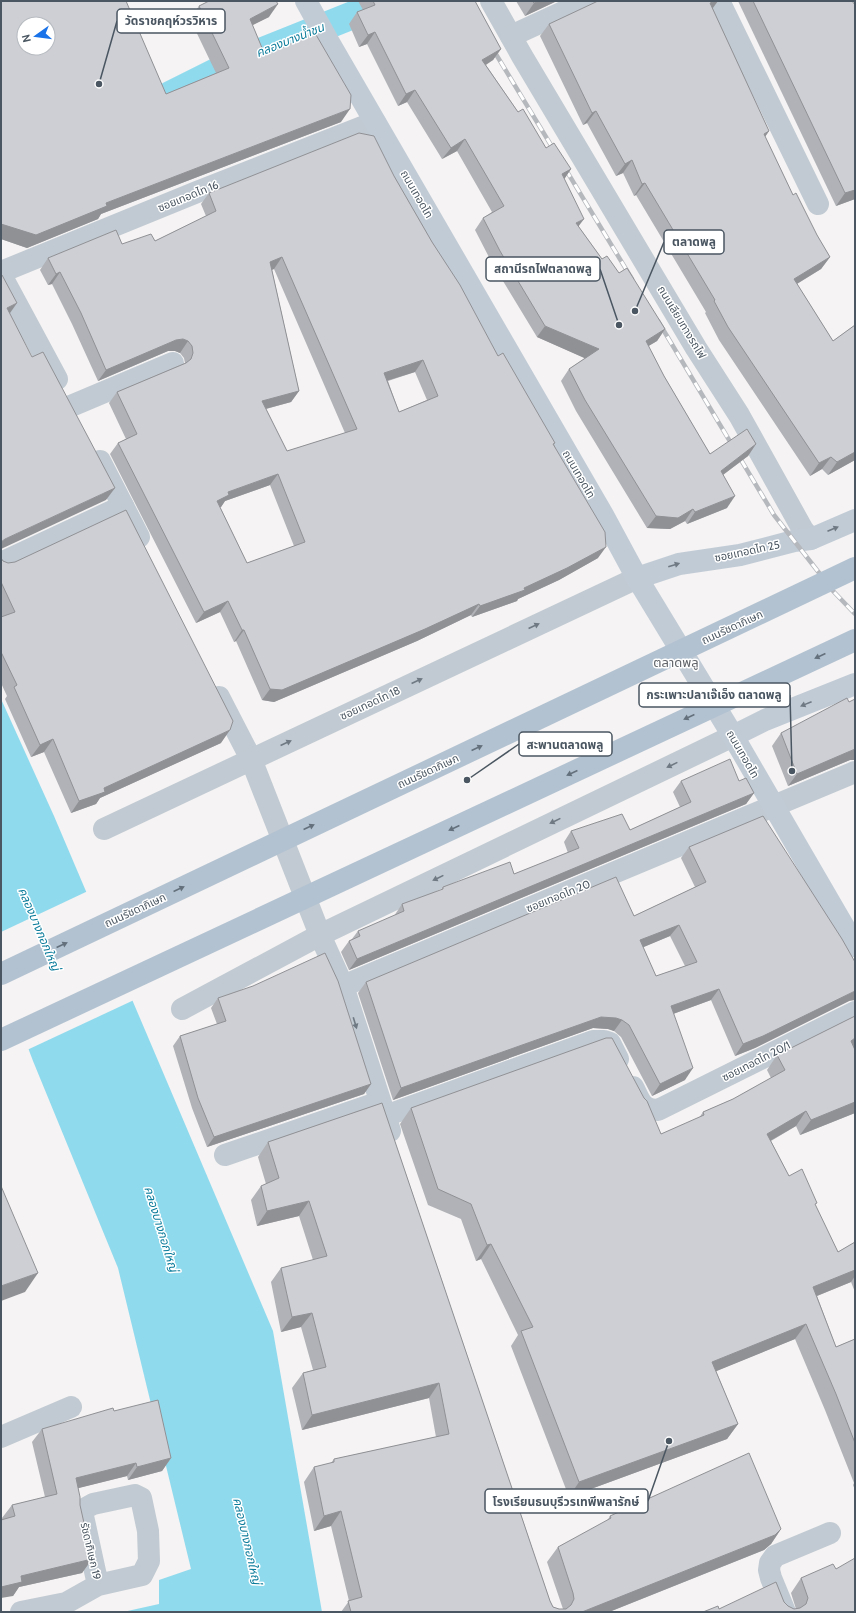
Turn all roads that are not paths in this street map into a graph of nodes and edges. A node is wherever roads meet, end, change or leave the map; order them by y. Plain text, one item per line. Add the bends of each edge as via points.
1 (491, 1) edge
2 (586, 1) edge
3 (719, 1) edge
4 (310, 8) edge
5 (511, 36) junction
6 (375, 122) junction
7 (818, 204) dead end
8 (1, 272) edge
9 (1, 275) edge
10 (173, 363) dead end
11 (71, 406) junction
12 (82, 426) edge
13 (92, 446) edge
14 (123, 506) junction
15 (855, 520) edge
16 (811, 539) junction
17 (148, 555) edge
18 (1, 563) edge
19 (855, 568) edge
20 (637, 578) junction
21 (855, 640) edge
22 (211, 681) edge
23 (855, 684) edge
24 (733, 736) junction
25 (251, 760) junction
26 (855, 772) edge
27 (773, 807) junction
28 (104, 829) dead end
29 (320, 935) junction
30 (852, 936) edge
31 (1, 974) edge
32 (343, 986) junction
33 (182, 1008) dead end
34 (855, 1012) edge
35 (1, 1040) edge
36 (382, 1109) junction
37 (397, 1153) edge
38 (225, 1155) dead end
39 (71, 1407) dead end
40 (1, 1437) edge
41 (830, 1533) dead end
42 (98, 1585) dead end
43 (21, 1612) edge
44 (785, 1612) edge

1 - 5 street, ถนนเลียบทางรถไฟ
2 - 5 street
3 - 7 street
4 - 6 main road, ถนนเทอดไท
5 - 16 street, ถนนเลียบทางรถไฟ via 696,348 739,415 803,530
6 - 8 street, ซอยเทอดไท 16
6 - 20 main road, ถนนเทอดไท
9 - 11 street
10 - 11 street
11 - 12 street
13 - 14 street
14 - 17 street
14 - 18 street
16 -> 15 main road, ซอยเทอดไท 25
20 -> 16 main road, ซอยเทอดไท 25 via 679,564 740,555
31 -> 19 main road, ถนนรัชดาภิเษก, bridge
20 - 24 main road, ถนนเทอดไท
25 -> 20 street, ซอยเทอดไท 18
21 -> 35 main road, bridge
22 - 25 street
23 -> 24 main road via 765,720
24 - 27 main road, ถนนเทอดไท
24 -> 29 street
25 - 28 street, ซอยเทอดไท 18
25 - 29 street
26 - 27 street, ซอยเทอดไท 20
27 - 30 main road, ถนนเทอดไท
27 - 32 street, ซอยเทอดไท 20
29 - 32 street
29 - 33 street
32 -> 36 street
34 - 36 street, ซอยเทอดไท 20/1 via 658,1110 644,1107 610,1043 604,1041 593,1041
36 - 37 street
36 - 38 street
39 - 40 street
41 - 44 street via 775,1556 770,1563 771,1578
42 - 43 street, รัชดาภิเษก 19 via 66,1603

